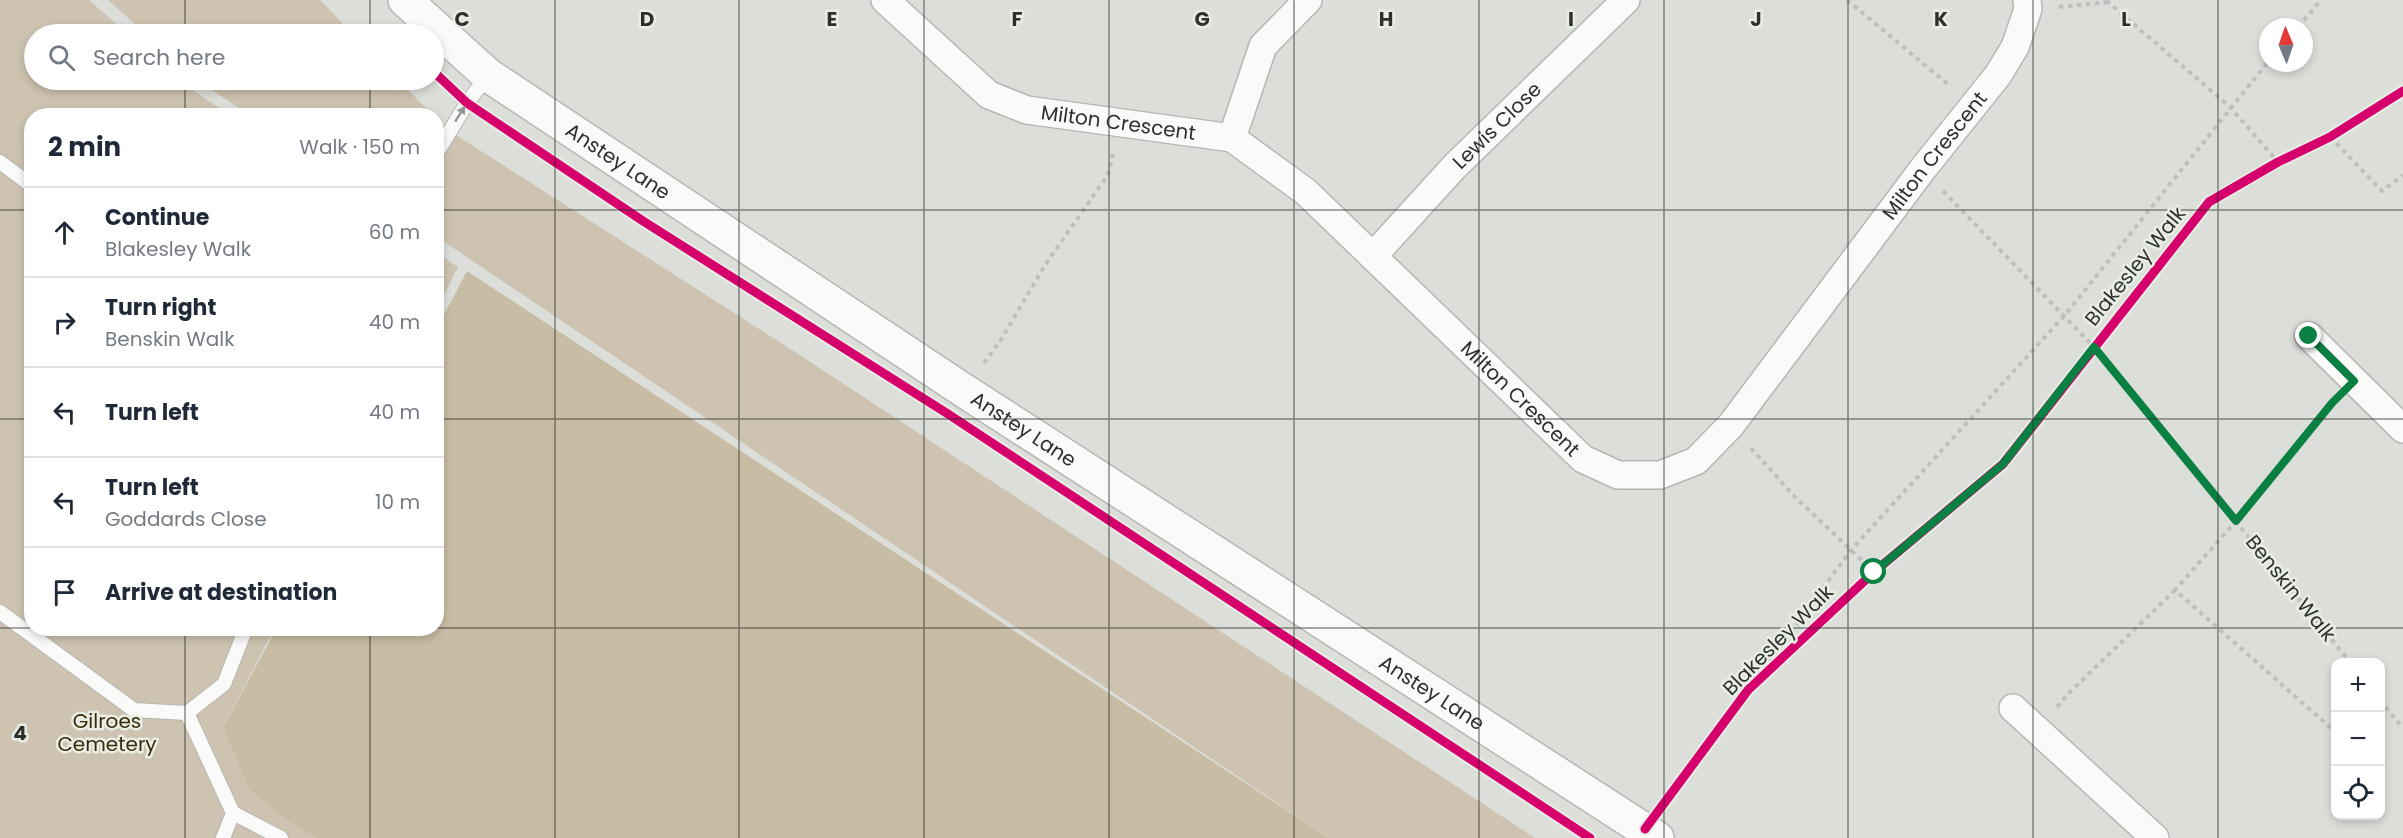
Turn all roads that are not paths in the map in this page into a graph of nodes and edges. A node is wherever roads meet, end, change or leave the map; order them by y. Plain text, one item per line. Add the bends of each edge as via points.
1 (405, 0) edge
2 (885, 0) edge
3 (1308, 0) edge
4 (1626, 0) edge
5 (2028, 5) edge
6 (432, 24) edge
7 (444, 35) edge
8 (488, 75) junction
9 (1232, 138) junction
10 (444, 141) edge
11 (0, 162) edge
12 (24, 180) edge
13 (1373, 256) junction
14 (2309, 336) dead end
15 (2403, 429) edge
16 (0, 612) edge
17 (24, 630) edge
18 (33, 636) edge
19 (243, 636) edge
20 (2013, 708) dead end
21 (187, 712) junction
22 (233, 813) junction
23 (223, 838) edge
24 (281, 838) edge
25 (1657, 838) edge
26 (2156, 838) edge

1 - 6 main road, Anstey Lane
2 - 9 street, Milton Crescent via 989,95 1028,110
3 - 9 street via 1263,46
4 - 13 street, Lewis Close via 1455,166
5 - 13 street, Milton Crescent via 2015,47 1975,105 1731,425 1696,462 1659,475 1618,475 1583,459
7 - 8 main road, Anstey Lane
10 -> 8 lane
8 - 25 main road, Anstey Lane via 963,390
9 - 13 street, Milton Crescent via 1306,192
11 - 12 lane
14 - 15 street
16 - 17 lane
18 - 21 lane via 134,710
19 - 21 lane via 224,684
20 - 26 street
21 - 22 lane
22 - 23 lane
22 - 24 lane

